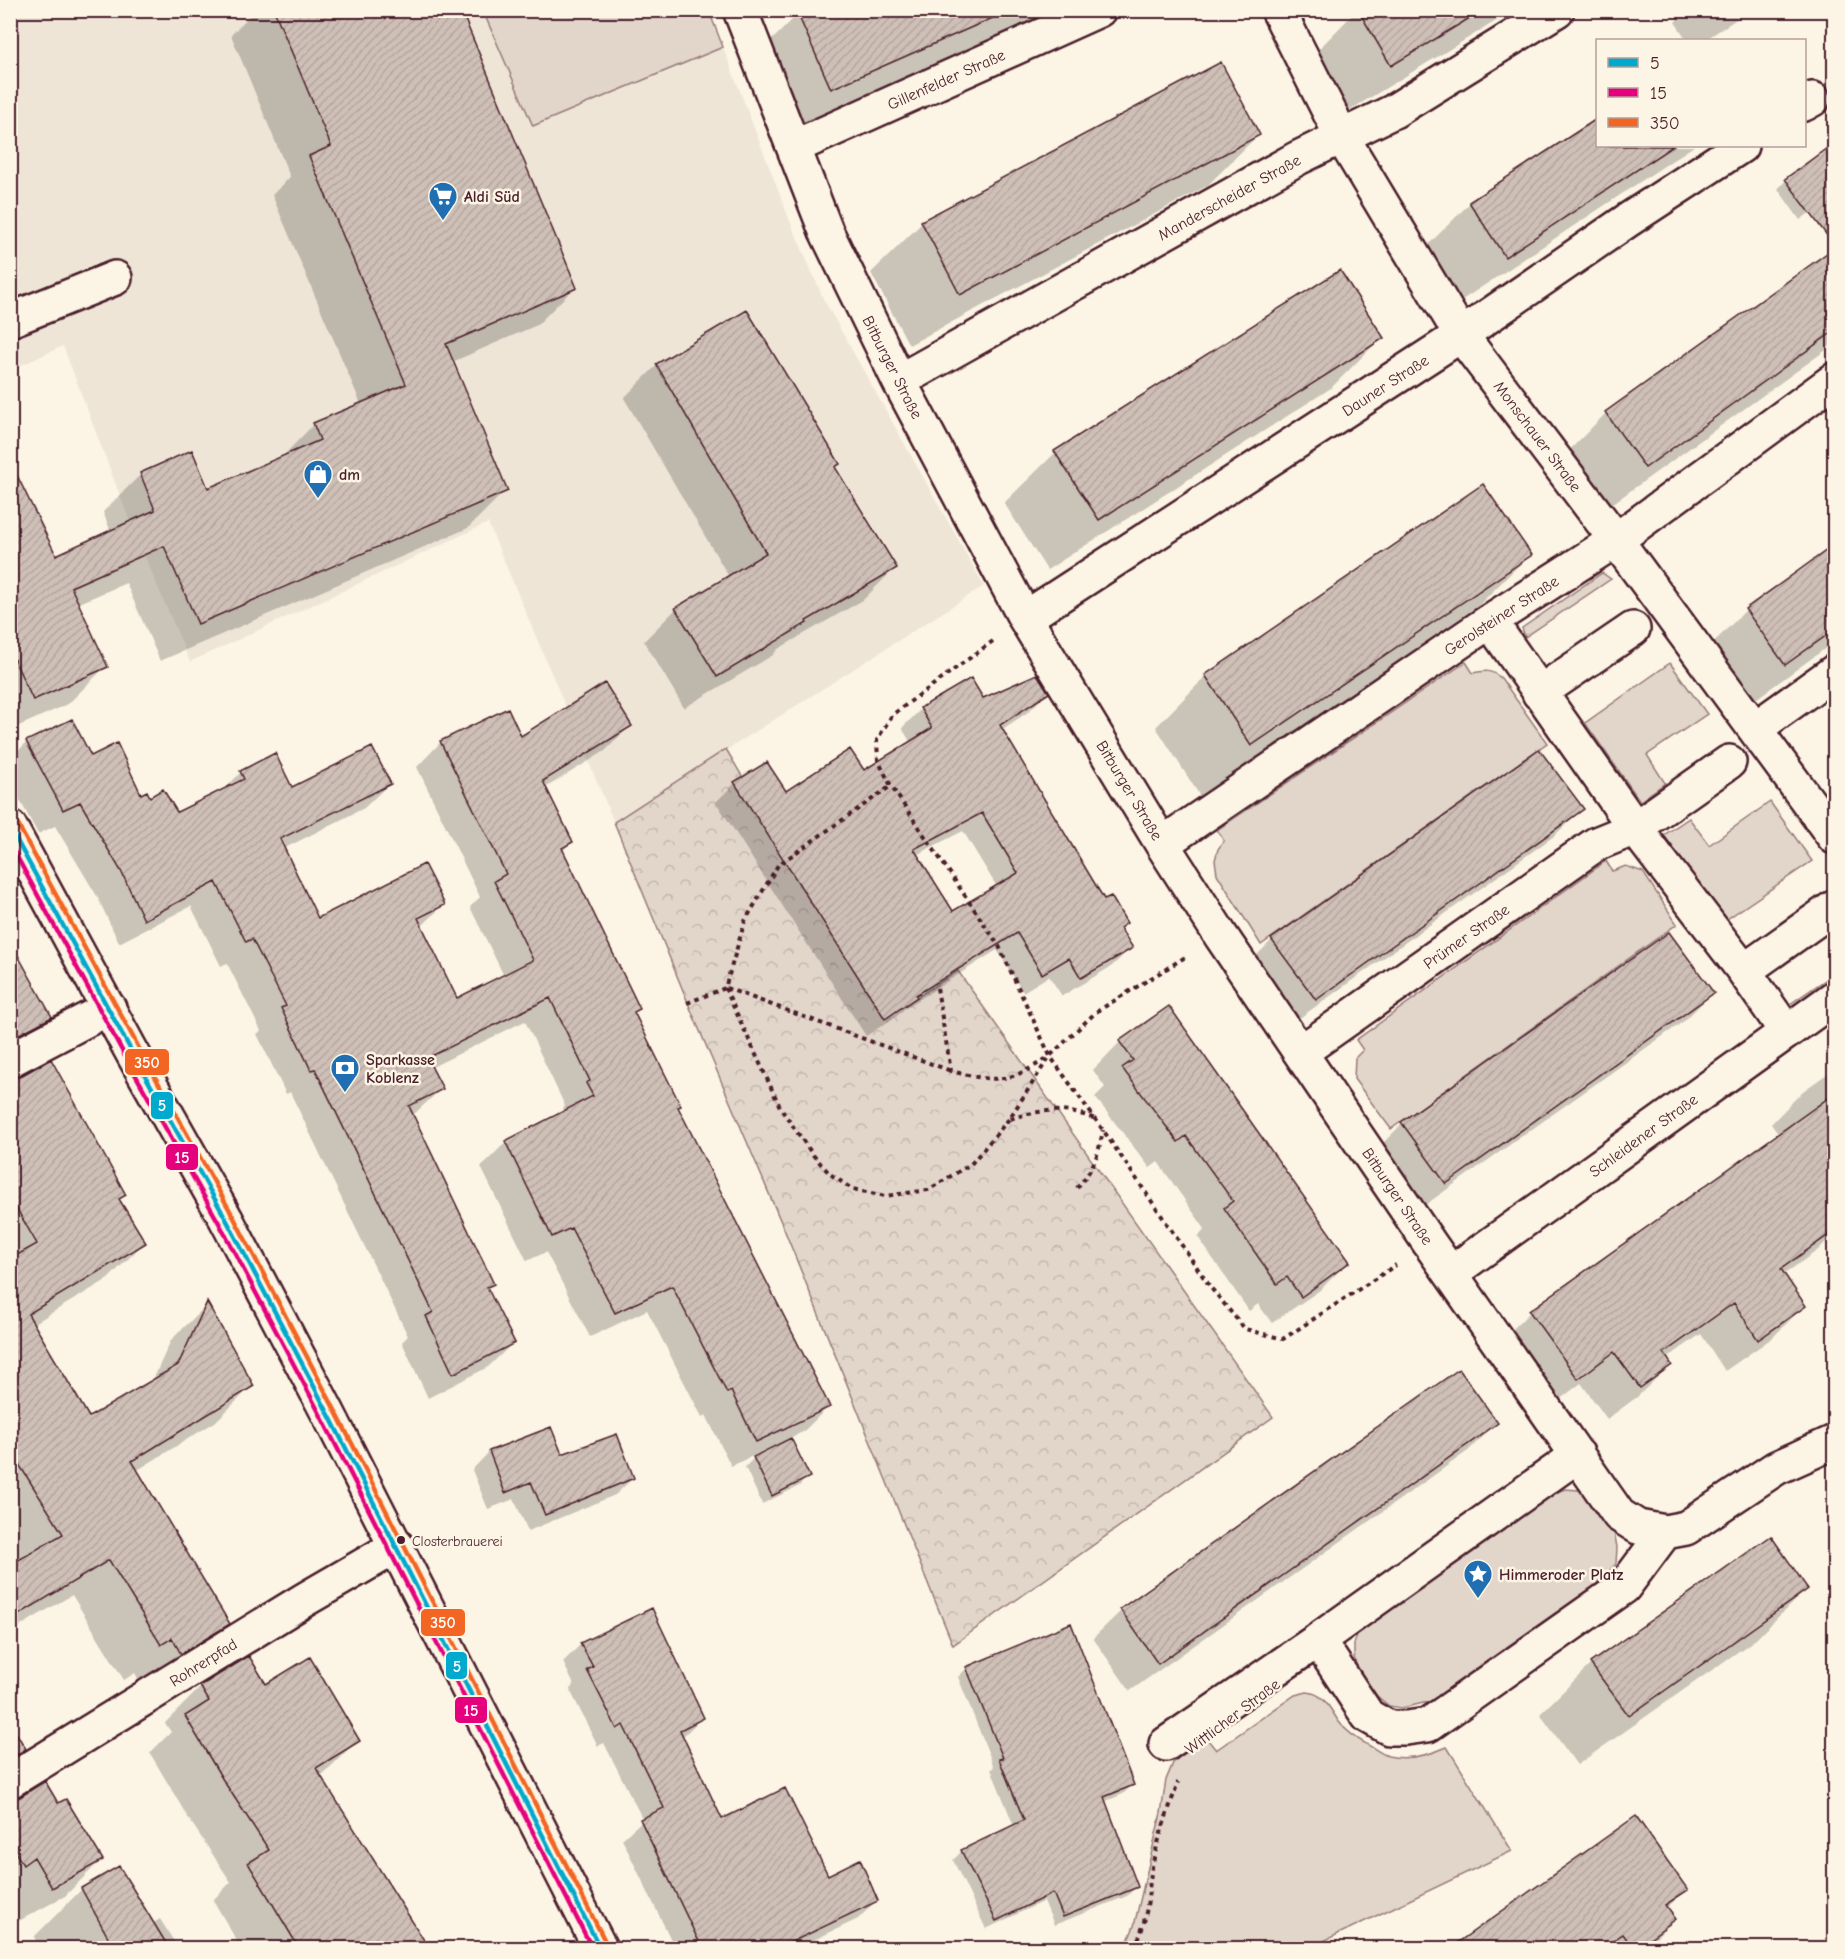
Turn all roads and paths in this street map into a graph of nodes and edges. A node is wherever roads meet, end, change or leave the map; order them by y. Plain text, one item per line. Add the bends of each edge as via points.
1 (740, 10) edge
2 (1099, 10) edge
3 (1278, 10) edge
4 (1557, 10) edge
5 (1342, 137) junction
6 (794, 147) junction
7 (1739, 147) edge
8 (115, 278) dead end
9 (10, 320) edge
10 (1461, 335) junction
11 (1834, 380) edge
12 (899, 381) junction
13 (1616, 540) junction
14 (1025, 618) junction
15 (1490, 621) junction
16 (1633, 628) dead end
17 (1834, 672) edge
18 (1539, 693) junction
19 (1756, 728) junction
20 (1711, 776) dead end
21 (891, 786) junction
22 (10, 827) edge
23 (1635, 828) junction
24 (1834, 837) edge
25 (1162, 844) junction
26 (1833, 908) edge
27 (1221, 936) junction
28 (1744, 971) junction
29 (725, 988) junction
30 (938, 988) dead end
31 (1834, 998) edge
32 (687, 1003) dead end
33 (109, 1008) junction
34 (1786, 1031) junction
35 (1301, 1052) junction
36 (1050, 1056) junction
37 (10, 1060) edge
38 (951, 1071) junction
39 (1009, 1119) junction
40 (1096, 1120) junction
41 (1103, 1130) junction
42 (1077, 1188) dead end
43 (1430, 1244) junction
44 (1451, 1274) junction
45 (1834, 1442) edge
46 (1578, 1455) junction
47 (1665, 1532) junction
48 (397, 1546) junction
49 (1318, 1640) junction
50 (1166, 1744) dead end
51 (1179, 1779) dead end
52 (10, 1781) edge
53 (600, 1948) edge
54 (1134, 1948) edge

1 - 6 street, Bitburger Straße
2 - 6 street, Gillenfelder Straße
3 - 5 street, Monschauer Straße
4 - 5 street, Manderscheider Straße via 1394,111
5 - 10 street, Monschauer Straße
5 - 12 street, Manderscheider Straße
6 - 12 street, Bitburger Straße via 826,231
7 - 10 street, Dauner Straße
8 - 9 street
10 - 13 street, Monschauer Straße
10 - 14 street, Dauner Straße
11 - 13 street, Gerolsteiner Straße
12 - 14 street, Bitburger Straße
13 - 15 street, Gerolsteiner Straße
13 - 19 street, Monschauer Straße
14 - 21 path via 892,715 877,740 878,760
14 - 25 street, Bitburger Straße
15 - 18 street
15 - 25 street, Gerolsteiner Straße
16 - 18 street
17 - 19 street
18 - 23 street
19 - 24 street, Monschauer Straße
20 - 23 street, Prümer Straße
21 - 29 path via 778,865 745,921
21 - 36 path via 999,946
22 - 33 street
23 - 28 street
23 - 35 street, Prümer Straße via 1596,844
25 - 27 street, Bitburger Straße
26 - 28 street
27 - 35 street, Bitburger Straße
27 - 36 path via 1096,1012
28 - 34 street
29 - 32 path
29 - 38 path
29 - 39 path via 781,1109 813,1155 830,1174 852,1189 885,1196 928,1190 971,1164
30 - 38 path
31 - 34 street, Schleidener Straße
33 - 37 street
33 - 48 street via 226,1219
34 - 44 street, Schleidener Straße
35 - 43 street, Bitburger Straße
36 - 38 path via 1025,1073 1001,1079
36 - 39 path
36 - 40 path
39 - 40 path via 1059,1110
40 - 41 path
41 - 42 path via 1099,1155
41 - 43 path via 1211,1288 1245,1329 1283,1339
43 - 44 street, Bitburger Straße
44 - 46 street, Bitburger Straße
45 - 47 street via 1776,1468 1686,1528
46 - 47 street, Bitburger Straße via 1619,1515 1638,1527
46 - 49 street
47 - 49 street via 1624,1587 1428,1725 1389,1728 1368,1716
48 - 52 street, Rohrerpfad
48 - 53 street
49 - 50 street
51 - 54 path via 1152,1867 1148,1910

